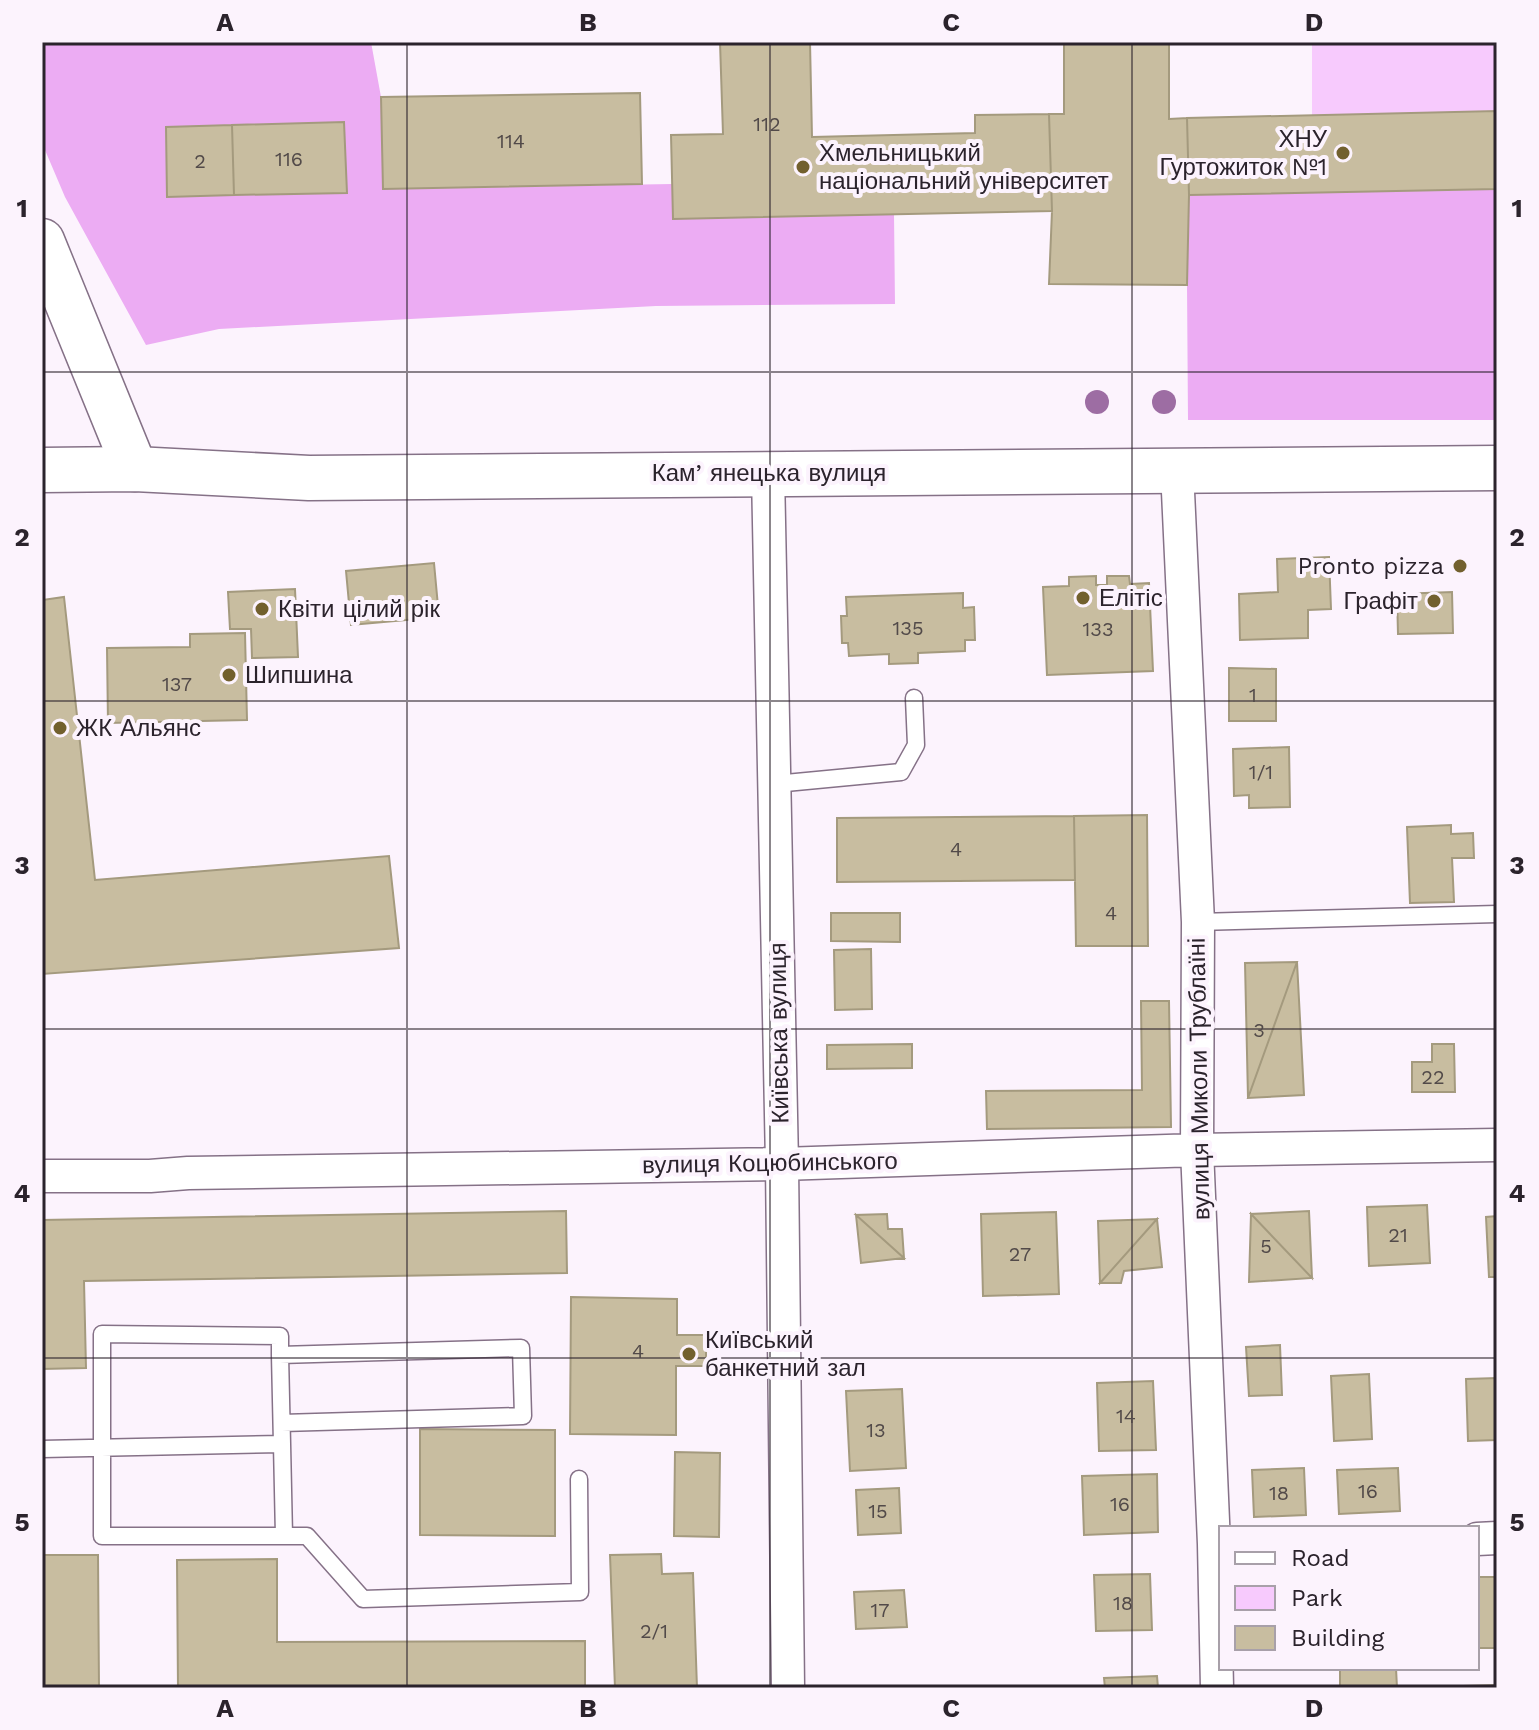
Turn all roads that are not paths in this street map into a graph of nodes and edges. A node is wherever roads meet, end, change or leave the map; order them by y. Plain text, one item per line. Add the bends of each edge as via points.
1 (42, 241) edge
2 (1497, 468) edge
3 (135, 469) junction
4 (42, 470) edge
5 (1177, 470) junction
6 (768, 473) junction
7 (914, 698) dead end
8 (775, 784) junction
9 (1497, 914) edge
10 (1198, 922) junction
11 (1497, 1145) edge
12 (1197, 1150) junction
13 (782, 1164) junction
14 (42, 1176) edge
15 (280, 1355) junction
16 (282, 1423) junction
17 (282, 1444) junction
18 (100, 1448) junction
19 (42, 1449) edge
20 (579, 1479) dead end
21 (284, 1536) junction
22 (1218, 1544) edge
23 (788, 1688) edge
24 (1217, 1688) edge

1 - 3 main road
2 - 5 main road, Камʼянецька вулиця
3 - 4 main road, Камʼянецька вулиця
3 - 6 main road, Камʼянецька вулиця via 309,478
5 - 6 main road, Камʼянецька вулиця
5 - 10 street, вулиця Миколи Трублаїні
6 - 8 street, Київська вулиця
7 - 8 lane via 916,745 901,772
8 - 13 street, Київська вулиця
9 - 10 lane
10 - 12 street, вулиця Миколи Трублаїні
11 - 12 street, вулиця Коцюбинського
12 - 13 street, вулиця Коцюбинського
12 - 22 street, вулиця Миколи Трублаїні
13 - 14 street, вулиця Коцюбинського
13 - 23 street, Київська вулиця
15 - 16 lane
15 - 16 lane via 521,1348 522,1362 523,1416
15 - 18 lane via 280,1336 102,1334
16 - 17 lane
17 - 18 lane
17 - 21 lane
18 - 19 lane
18 - 21 lane via 102,1536
20 - 21 lane via 580,1592 363,1599 307,1536
22 - 24 street, вулиця Миколи Трублаїні

